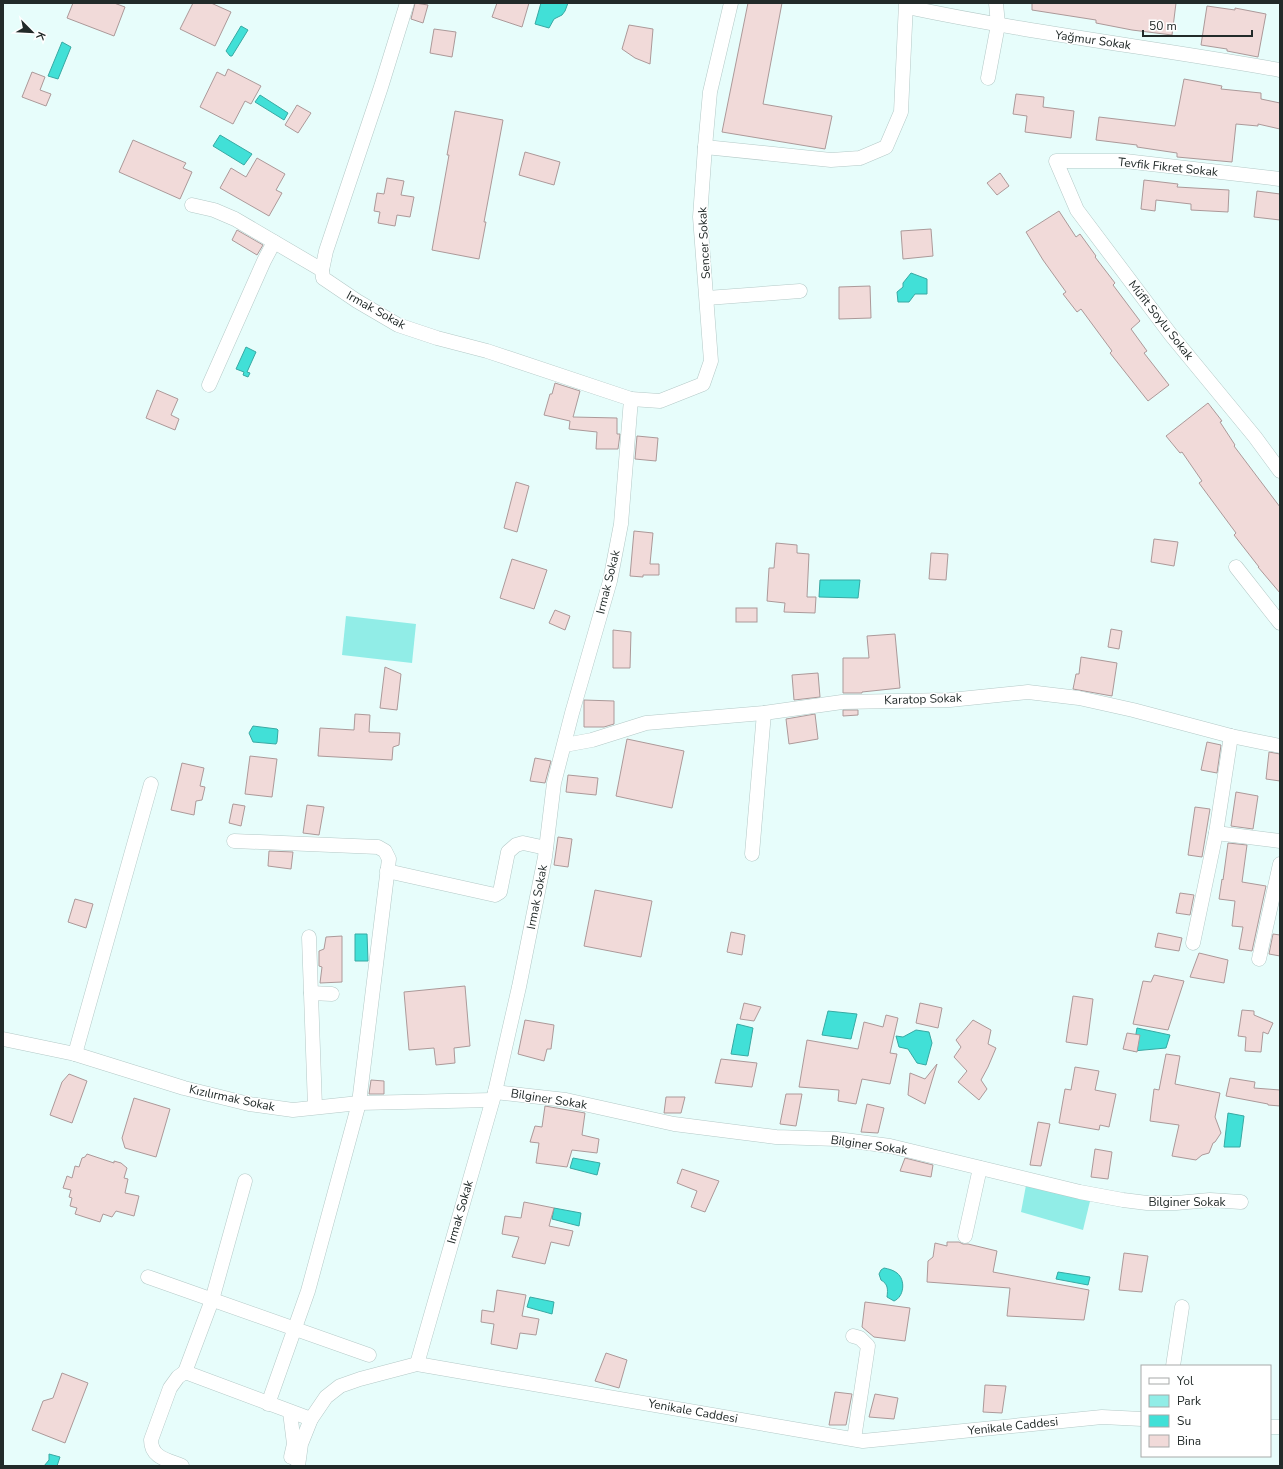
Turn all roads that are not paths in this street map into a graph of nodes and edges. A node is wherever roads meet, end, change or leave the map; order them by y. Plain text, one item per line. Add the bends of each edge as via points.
1 (407, 3) edge
2 (730, 3) edge
3 (996, 3) edge
4 (906, 5) edge
5 (998, 25) junction
6 (1280, 70) edge
7 (988, 78) dead end
8 (705, 147) junction
9 (1056, 161) joint
10 (1280, 180) edge
11 (192, 205) dead end
12 (274, 242) junction
13 (322, 270) junction
14 (800, 291) dead end
15 (707, 298) junction
16 (209, 385) dead end
17 (631, 399) junction
18 (1280, 471) edge
19 (1236, 567) dead end
20 (1280, 624) edge
21 (764, 713) junction
22 (1232, 736) junction
23 (565, 745) junction
24 (1280, 746) edge
25 (151, 784) dead end
26 (1216, 833) junction
27 (234, 841) dead end
28 (1280, 841) edge
29 (546, 848) junction
30 (752, 854) dead end
31 (1280, 864) edge
32 (387, 871) junction
33 (309, 937) dead end
34 (1193, 943) dead end
35 (1259, 959) dead end
36 (311, 992) junction
37 (332, 994) dead end
38 (3, 1039) edge
39 (75, 1054) junction
40 (493, 1096) junction
41 (359, 1103) junction
42 (315, 1107) junction
43 (980, 1168) junction
44 (245, 1181) dead end
45 (1241, 1202) dead end
46 (965, 1236) dead end
47 (148, 1277) dead end
48 (212, 1300) junction
49 (1182, 1307) dead end
50 (295, 1329) junction
51 (853, 1336) dead end
52 (368, 1355) dead end
53 (417, 1364) junction
54 (1173, 1365) edge
55 (185, 1372) junction
56 (268, 1404) junction
57 (290, 1412) junction
58 (311, 1419) junction
59 (1141, 1419) edge
60 (854, 1439) junction
61 (182, 1466) edge
62 (290, 1466) edge
63 (298, 1466) edge

1 - 13 street
2 - 8 street, Sencer Sokak via 710,92
3 - 5 street
4 - 5 street, Yağmur Sokak
4 - 8 street via 901,112 886,147 860,158 831,160
5 - 6 street, Yağmur Sokak
5 - 7 street
8 - 15 street, Sencer Sokak via 700,217
9 - 10 street, Tevfik Fikret Sokak via 1125,160
9 - 18 street, Müfit Soylu Sokak via 1077,210 1171,335
11 - 12 street via 214,210 235,219
12 - 13 street
12 - 16 street
13 - 17 street, Irmak Sokak via 323,278 332,285 398,324
14 - 15 street
15 - 17 street, Sencer Sokak via 711,361 703,384 660,401
17 - 23 street, Irmak Sokak via 621,524 610,581
19 - 20 street
21 - 22 street, Karatop Sokak via 842,702 950,700 1028,692 1079,698
21 - 23 street, Karatop Sokak via 646,723 592,740
21 - 30 street
22 - 24 street, Karatop Sokak
22 - 26 street
23 - 29 street, Irmak Sokak via 554,783
25 - 39 street
26 - 28 street
26 - 34 street
27 - 32 street via 378,847 385,851 389,859
29 - 32 street via 523,843 508,852 500,892 495,895
29 - 40 street, Irmak Sokak via 519,987
31 - 35 street
32 - 41 street
33 - 36 street
36 - 37 street
36 - 42 street
38 - 39 street, Kızılırmak Sokak
39 - 42 street, Kızılırmak Sokak via 184,1088 249,1104 293,1110
40 - 41 street, Kızılırmak Sokak
40 - 43 street, Bilginer Sokak via 566,1100 674,1124 776,1138 838,1140 890,1146
40 - 53 street, Irmak Sokak
41 - 42 street, Kızılırmak Sokak
41 - 50 street
43 - 45 street, Bilginer Sokak via 1080,1192 1146,1203 1210,1200
43 - 46 street
44 - 48 street
47 - 48 street
48 - 50 street
48 - 55 street
49 - 54 street
50 - 52 street
50 - 56 street
51 - 60 street via 860,1338 868,1346
53 - 58 street, Yenikale Caddesi via 340,1386 326,1397
53 - 60 street, Yenikale Caddesi
55 - 56 street
55 - 61 street via 170,1388 151,1440 152,1448 159,1457
56 - 57 street
57 - 58 street
57 - 62 street via 294,1444
58 - 63 street, Yenikale Caddesi via 301,1444
59 - 60 street, Yenikale Caddesi via 1102,1417 863,1441

